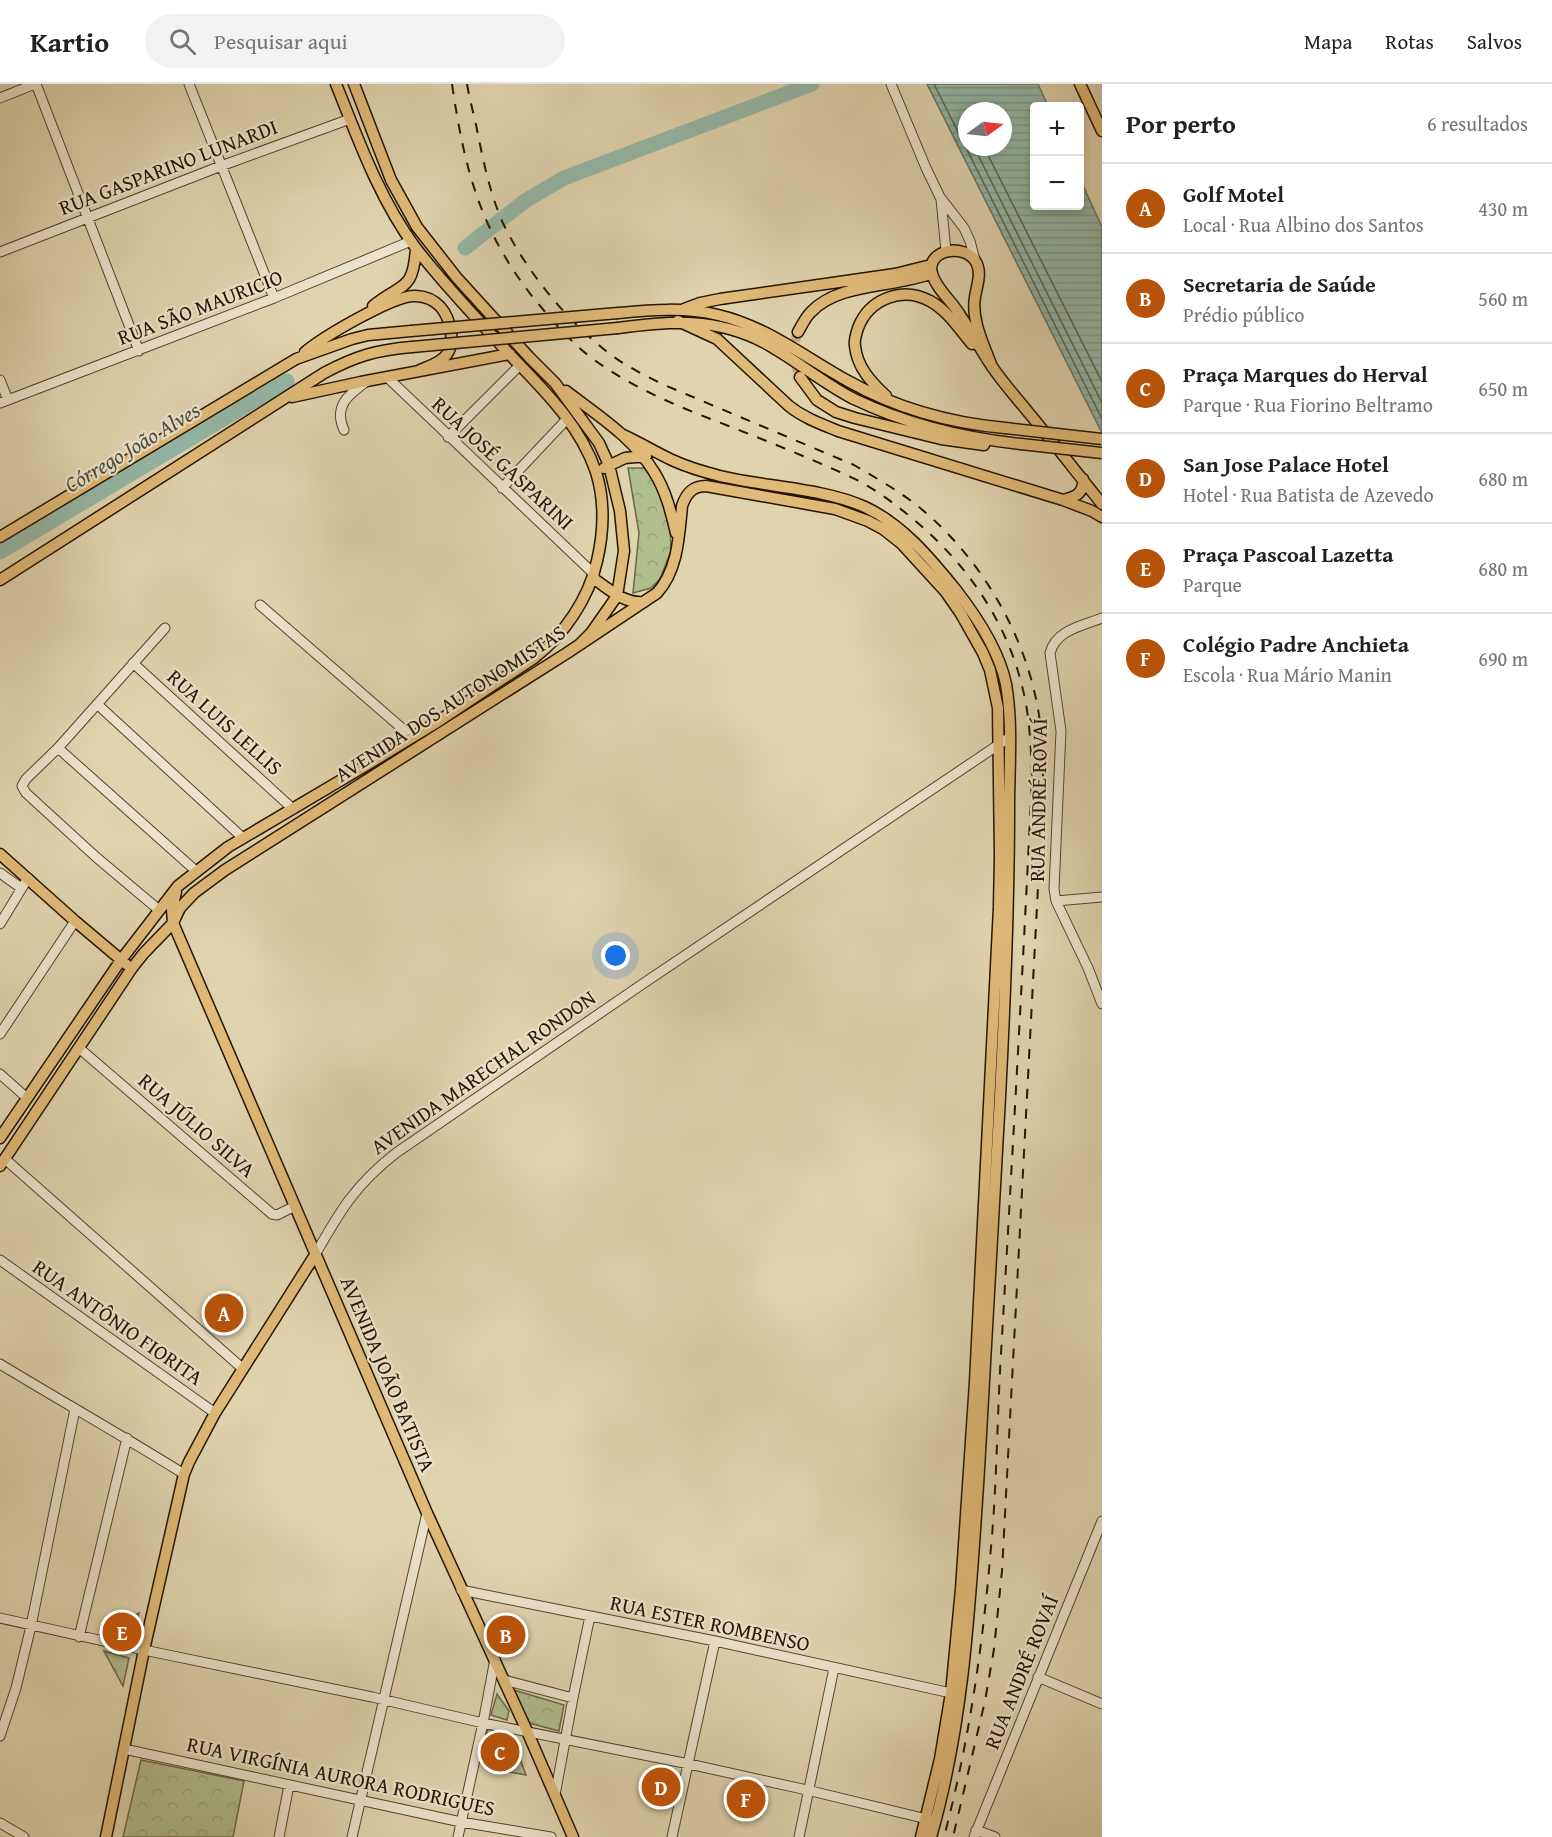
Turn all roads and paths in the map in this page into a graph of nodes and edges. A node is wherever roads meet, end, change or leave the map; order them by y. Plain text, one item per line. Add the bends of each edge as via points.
1 (36, 84) edge
2 (189, 84) edge
3 (336, 84) edge
4 (354, 84) edge
5 (891, 84) edge
6 (1080, 84) edge
7 (0, 98) edge
8 (350, 119) junction
9 (1102, 131) edge
10 (221, 166) junction
11 (940, 197) junction
12 (88, 216) junction
13 (414, 244) junction
14 (946, 251) junction
15 (0, 252) edge
16 (975, 260) junction
17 (931, 269) junction
18 (274, 298) junction
19 (975, 298) junction
20 (682, 310) junction
21 (941, 310) junction
22 (957, 310) junction
23 (369, 312) junction
24 (678, 321) junction
25 (798, 332) tunnel mouth
26 (139, 351) junction
27 (510, 354) junction
28 (296, 360) junction
29 (520, 365) junction
30 (992, 367) junction
31 (420, 370) junction
32 (387, 377) junction
33 (800, 377) tunnel mouth
34 (0, 380) edge
35 (370, 380) junction
36 (555, 383) junction
37 (283, 399) junction
38 (4, 401) edge
39 (892, 402) junction
40 (567, 419) junction
41 (344, 430) dead end
42 (621, 434) junction
43 (448, 437) junction
44 (1102, 439) edge
45 (1005, 442) junction
46 (1102, 453) edge
47 (642, 455) junction
48 (673, 460) junction
49 (609, 465) junction
50 (596, 473) junction
51 (1083, 479) junction
52 (502, 488) junction
53 (1063, 500) junction
54 (1102, 504) edge
55 (1102, 517) edge
56 (0, 537) edge
57 (678, 542) junction
58 (594, 576) junction
59 (0, 580) edge
60 (617, 596) junction
61 (644, 602) junction
62 (260, 605) dead end
63 (1102, 618) edge
64 (165, 628) dead end
65 (579, 645) junction
66 (133, 663) junction
67 (97, 704) junction
68 (412, 737) junction
69 (1010, 737) junction
70 (999, 743) junction
71 (58, 748) junction
72 (293, 809) junction
73 (243, 838) junction
74 (0, 854) edge
75 (196, 871) junction
76 (0, 873) edge
77 (24, 883) junction
78 (178, 886) junction
79 (1102, 897) edge
80 (1056, 901) junction
81 (159, 910) junction
82 (75, 921) junction
83 (172, 923) junction
84 (0, 924) edge
85 (121, 960) junction
86 (132, 968) junction
87 (1102, 1004) edge
88 (0, 1034) edge
89 (79, 1048) junction
90 (0, 1074) edge
91 (27, 1098) junction
92 (0, 1138) edge
93 (2, 1160) edge
94 (295, 1206) junction
95 (315, 1255) junction
96 (0, 1260) edge
97 (0, 1364) edge
98 (242, 1368) junction
99 (75, 1409) junction
100 (215, 1413) junction
101 (127, 1438) junction
102 (184, 1474) junction
103 (427, 1513) junction
104 (1102, 1521) edge
105 (461, 1590) junction
106 (590, 1616) junction
107 (0, 1618) edge
108 (31, 1626) junction
109 (79, 1637) junction
110 (715, 1641) junction
111 (144, 1650) junction
112 (495, 1659) junction
113 (834, 1668) junction
114 (1038, 1677) junction
115 (504, 1680) junction
116 (956, 1693) junction
117 (573, 1698) junction
118 (384, 1700) junction
119 (1102, 1704) edge
120 (483, 1723) junction
121 (527, 1731) junction
122 (0, 1736) edge
123 (565, 1738) junction
124 (124, 1749) junction
125 (689, 1764) junction
126 (289, 1785) junction
127 (807, 1790) junction
128 (555, 1795) junction
129 (360, 1799) junction
130 (931, 1820) junction
131 (461, 1822) junction
132 (0, 1823) edge
133 (975, 1834) edge
134 (24, 1837) edge
135 (106, 1837) edge
136 (279, 1837) edge
137 (352, 1837) edge
138 (458, 1837) edge
139 (551, 1837) edge
140 (573, 1837) edge
141 (672, 1837) edge
142 (799, 1837) edge
143 (921, 1837) edge
144 (931, 1837) edge
145 (995, 1837) edge

1 - 7 street
1 - 12 street
2 - 10 street
3 - 8 main road, AVENIDA DOS AUTONOMISTAS
4 - 36 main road, AVENIDA DOS AUTONOMISTAS via 391,180 417,227 458,278
5 - 11 street
6 - 9 main road
8 - 10 street, RUA GASPARINO LUNARDI
8 - 13 main road, AVENIDA DOS AUTONOMISTAS via 381,190
10 - 12 street, RUA GASPARINO LUNARDI
10 - 18 street
11 - 14 street
11 - 16 street via 964,228
12 - 15 street, RUA GASPARINO LUNARDI
12 - 26 street
13 - 18 street, RUA SÃO MAURICIO
13 - 23 main road via 412,276
13 - 27 main road, AVENIDA DOS AUTONOMISTAS
14 - 16 main road via 960,250
14 - 17 main road
16 - 19 main road via 979,273
17 - 20 main road via 720,299
17 - 22 main road via 938,286
17 - 25 main road via 918,279 828,299 810,313
18 - 26 street, RUA SÃO MAURICIO
19 - 22 main road
19 - 30 main road via 977,323
20 - 28 main road, bridge via 368,335
20 - 39 main road via 719,315 754,328
21 - 22 main road
21 - 30 main road
21 - 39 main road via 922,297 902,294 881,300 864,314 855,338 859,363
22 - 30 main road
23 - 28 main road via 317,342
23 - 31 main road via 410,296 426,297 441,306 450,328 450,348 442,359
24 - 37 main road, bridge via 366,353
24 - 45 main road via 704,323 747,335 884,412 945,431
24 - 53 main road via 717,339 793,409 817,423
26 - 38 street, RUA SÃO MAURICIO
27 - 29 main road, AVENIDA DOS AUTONOMISTAS
27 - 31 main road
28 - 56 main road
29 - 40 main road, AVENIDA DOS AUTONOMISTAS
29 - 43 street
30 - 51 main road
31 - 32 main road
32 - 35 main road
32 - 43 street, RUA JOSÉ GASPARINI
33 - 45 main road via 818,400 836,412 941,439 986,446
34 - 38 street
35 - 37 main road
35 - 41 street via 345,400 340,416
36 - 42 main road
36 - 49 main road, AVENIDA DOS AUTONOMISTAS via 599,443
37 - 59 main road
39 - 44 main road, bridge via 947,419
40 - 50 main road, AVENIDA DOS AUTONOMISTAS
40 - 52 street
42 - 47 main road
42 - 48 main road
43 - 52 street, RUA JOSÉ GASPARINI
45 - 46 main road, bridge
47 - 48 main road
47 - 49 main road
47 - 57 main road via 664,491
48 - 69 main road via 723,477 835,497 867,508 893,524 947,579 990,642 1004,674
49 - 50 main road
49 - 60 main road, AVENIDA DOS AUTONOMISTAS via 624,551
50 - 58 main road, AVENIDA DOS AUTONOMISTAS via 603,516
51 - 53 main road via 1080,492
51 - 54 main road
52 - 58 street, RUA JOSÉ GASPARINI
53 - 55 main road
57 - 61 main road via 664,586
57 - 70 main road via 681,506 691,490 701,486 834,509 883,529 945,591 976,638 995,691
58 - 60 main road
58 - 68 main road, AVENIDA DOS AUTONOMISTAS via 569,622 543,651
60 - 61 main road
60 - 65 main road, AVENIDA DOS AUTONOMISTAS
61 - 65 main road
62 - 68 street
63 - 80 street, RUA ANDRÉ ROVAÍ via 1063,634 1051,650 1061,731
64 - 66 street
65 - 83 main road, AVENIDA DOS AUTONOMISTAS via 225,870 194,893
66 - 67 street
66 - 72 street, RUA LUIS LELLIS
67 - 71 street
67 - 73 street
68 - 72 main road, AVENIDA DOS AUTONOMISTAS
69 - 70 street, AVENIDA MARECHAL RONDON
69 - 116 main road via 1008,932 997,1151 972,1574
70 - 95 street, AVENIDA MARECHAL RONDON via 396,1153 352,1194
70 - 116 main road via 995,991
71 - 75 street
71 - 81 street via 26,779 22,786 26,793
72 - 73 main road, AVENIDA DOS AUTONOMISTAS
73 - 75 main road, AVENIDA DOS AUTONOMISTAS
74 - 77 main road
75 - 78 main road, AVENIDA DOS AUTONOMISTAS
76 - 77 street
77 - 82 main road
77 - 84 street
78 - 81 main road, AVENIDA DOS AUTONOMISTAS
78 - 83 main road
79 - 80 street
80 - 87 street, RUA ANDRÉ ROVAÍ
81 - 85 main road, AVENIDA DOS AUTONOMISTAS
82 - 85 main road
82 - 88 street
83 - 86 main road, AVENIDA DOS AUTONOMISTAS
83 - 94 main road, AVENIDA JOÃO BATISTA
85 - 86 main road
85 - 91 main road, AVENIDA DOS AUTONOMISTAS
86 - 89 main road, AVENIDA DOS AUTONOMISTAS
89 - 93 main road, AVENIDA DOS AUTONOMISTAS
89 - 94 street, RUA JÚLIO SILVA via 272,1214
90 - 91 street
91 - 92 main road, AVENIDA DOS AUTONOMISTAS
93 - 98 street
94 - 95 main road, AVENIDA JOÃO BATISTA
95 - 98 main road, AVENIDA MARECHAL RONDON
95 - 103 main road, AVENIDA JOÃO BATISTA
96 - 100 street, RUA ANTÔNIO FIORITA
97 - 99 street
98 - 100 main road, AVENIDA MARECHAL RONDON
99 - 101 street
99 - 108 street
100 - 102 main road, AVENIDA MARECHAL RONDON
101 - 102 street
101 - 109 street
102 - 111 main road, AVENIDA MARECHAL RONDON
103 - 105 main road, AVENIDA JOÃO BATISTA
103 - 118 street
104 - 114 street, RUA ANDRÉ ROVAÍ
105 - 106 street, RUA ESTER ROMBENSO
105 - 112 main road, AVENIDA JOÃO BATISTA
106 - 110 street, RUA ESTER ROMBENSO
106 - 117 street
107 - 108 street
108 - 109 street
108 - 122 street
109 - 111 street
110 - 113 street, RUA ESTER ROMBENSO
110 - 125 street
111 - 118 street
111 - 124 main road, AVENIDA MARECHAL RONDON
112 - 115 main road, AVENIDA JOÃO BATISTA
112 - 120 street
113 - 116 street, RUA ESTER ROMBENSO
113 - 127 street
114 - 119 street
114 - 133 street, RUA ANDRÉ ROVAÍ
115 - 117 street
115 - 121 main road, AVENIDA JOÃO BATISTA
116 - 130 main road
117 - 123 street
118 - 120 street
118 - 129 street
120 - 121 street
120 - 131 street
121 - 123 street
121 - 128 main road, AVENIDA JOÃO BATISTA
123 - 125 street
123 - 128 street
124 - 126 street, RUA VIRGÍNIA AURORA RODRIGUES
124 - 135 main road, AVENIDA MARECHAL RONDON
125 - 127 street
125 - 141 street
126 - 129 street, RUA VIRGÍNIA AURORA RODRIGUES
126 - 136 street
127 - 130 street
127 - 142 street
128 - 140 main road, AVENIDA JOÃO BATISTA
129 - 131 street, RUA VIRGÍNIA AURORA RODRIGUES
129 - 137 street
130 - 143 main road
130 - 144 main road
131 - 138 street
131 - 139 street, RUA VIRGÍNIA AURORA RODRIGUES
132 - 134 street
133 - 145 street

